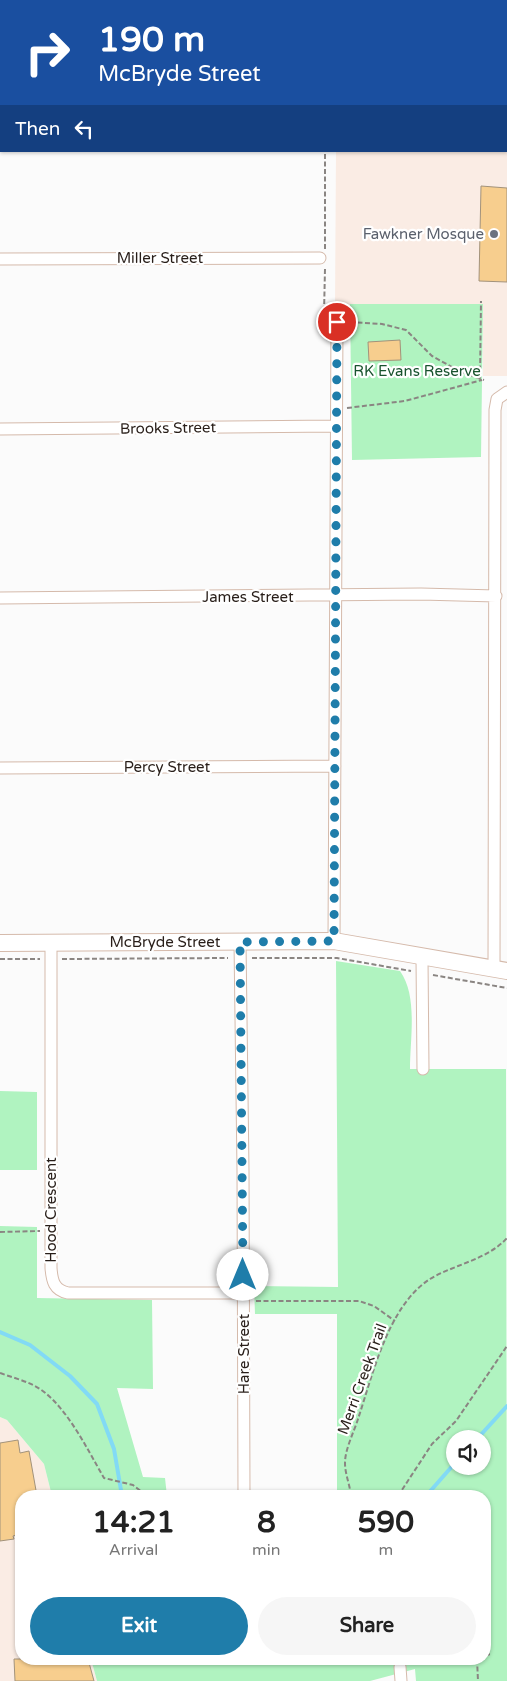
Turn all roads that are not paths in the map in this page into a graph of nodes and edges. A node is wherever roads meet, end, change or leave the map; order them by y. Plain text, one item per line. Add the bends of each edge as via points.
1 (323, 258) road end
2 (0, 259) edge
3 (337, 322) road end
4 (506, 392) edge
5 (335, 426) junction
6 (0, 429) edge
7 (336, 596) junction
8 (496, 596) junction
9 (0, 598) edge
10 (335, 766) junction
11 (0, 768) edge
12 (334, 941) junction
13 (0, 943) edge
14 (240, 950) junction
15 (51, 951) junction
16 (422, 965) junction
17 (500, 970) edge
18 (423, 1069) dead end
19 (243, 1297) junction
20 (244, 1490) edge
21 (400, 1667) dead end
22 (401, 1681) edge

1 - 2 street, Miller Street
3 - 5 street
4 - 8 street via 497,399 495,410
5 - 6 street, Brooks Street
5 - 7 street
7 - 8 street, James Street
7 - 9 street, James Street
7 - 10 street
8 - 17 street
10 - 11 street, Percy Street
10 - 12 street
12 - 14 street, McBryde Street
12 - 16 street, McBryde Street
13 - 15 street, McBryde Street
14 - 15 street, McBryde Street
14 - 19 street, Hare Street
15 - 19 street, Hood Crescent via 51,1230 52,1278 57,1288 62,1291
16 - 17 street, McBryde Street
16 - 18 street
19 - 20 street, Hare Street
21 - 22 street

